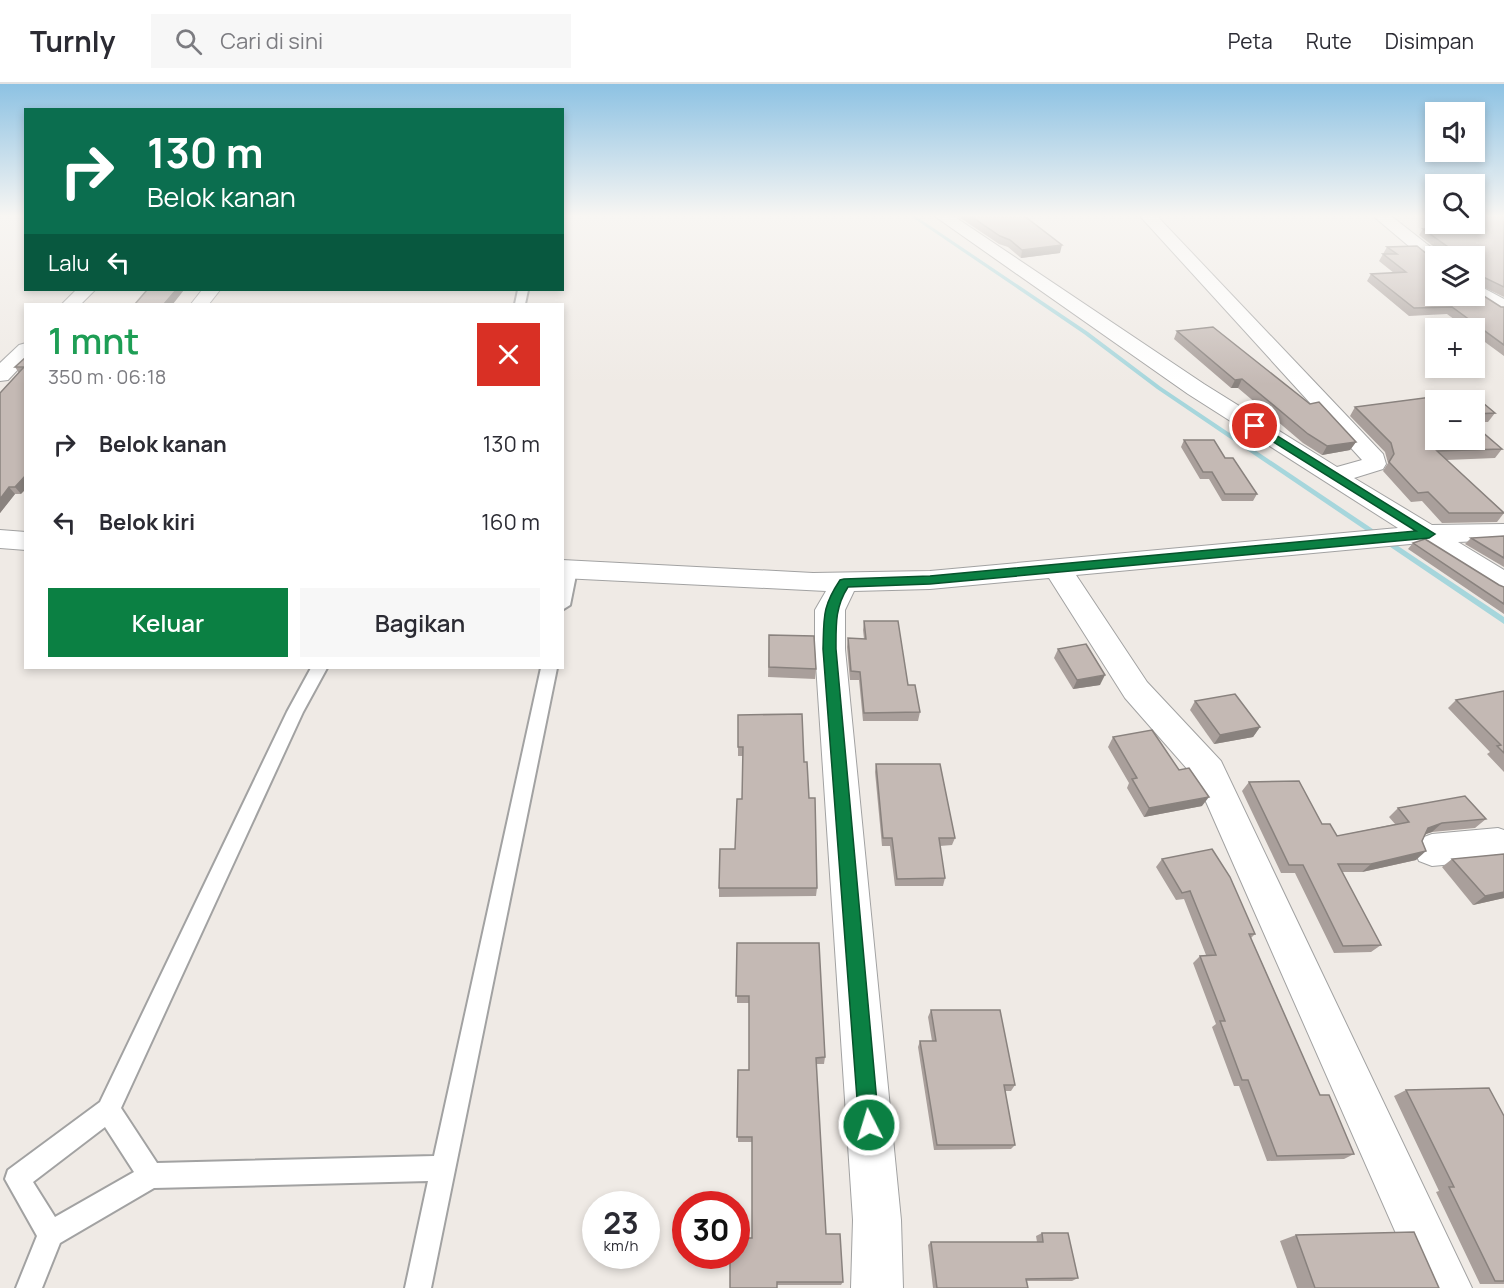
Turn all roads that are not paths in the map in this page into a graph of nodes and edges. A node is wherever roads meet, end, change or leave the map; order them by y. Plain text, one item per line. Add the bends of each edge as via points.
1 (1023, 271) edge
2 (1199, 271) edge
3 (85, 291) edge
4 (210, 291) edge
5 (1485, 295) edge
6 (72, 303) edge
7 (201, 303) edge
8 (1504, 308) edge
9 (24, 352) edge
10 (0, 375) edge
11 (1333, 476) junction
12 (1504, 532) edge
13 (1429, 534) junction
14 (1058, 569) junction
15 (566, 570) edge
16 (844, 583) junction
17 (1504, 583) edge
18 (564, 588) edge
19 (318, 669) edge
20 (549, 669) edge
21 (1504, 847) edge
22 (1432, 850) dead end
23 (108, 1110) junction
24 (443, 1168) junction
25 (151, 1176) junction
26 (51, 1234) junction
27 (29, 1288) edge
28 (418, 1288) edge
29 (877, 1288) edge
30 (1446, 1288) edge

1 - 11 street via 1196,389
2 - 11 street via 1374,459 1368,467
3 - 6 street
4 - 7 street
5 - 8 street
9 - 10 street
11 - 13 street
12 - 13 street
13 - 14 street
13 - 17 street
14 - 16 street
14 - 30 street via 1136,690 1209,771
15 - 16 street
15 - 18 lane
16 - 29 street via 830,610 830,649 877,1220
19 - 23 lane
20 - 24 lane
21 - 22 street via 1498,844
23 - 25 lane
23 - 26 lane via 17,1179
24 - 25 lane
24 - 28 lane
25 - 26 lane
26 - 27 lane

